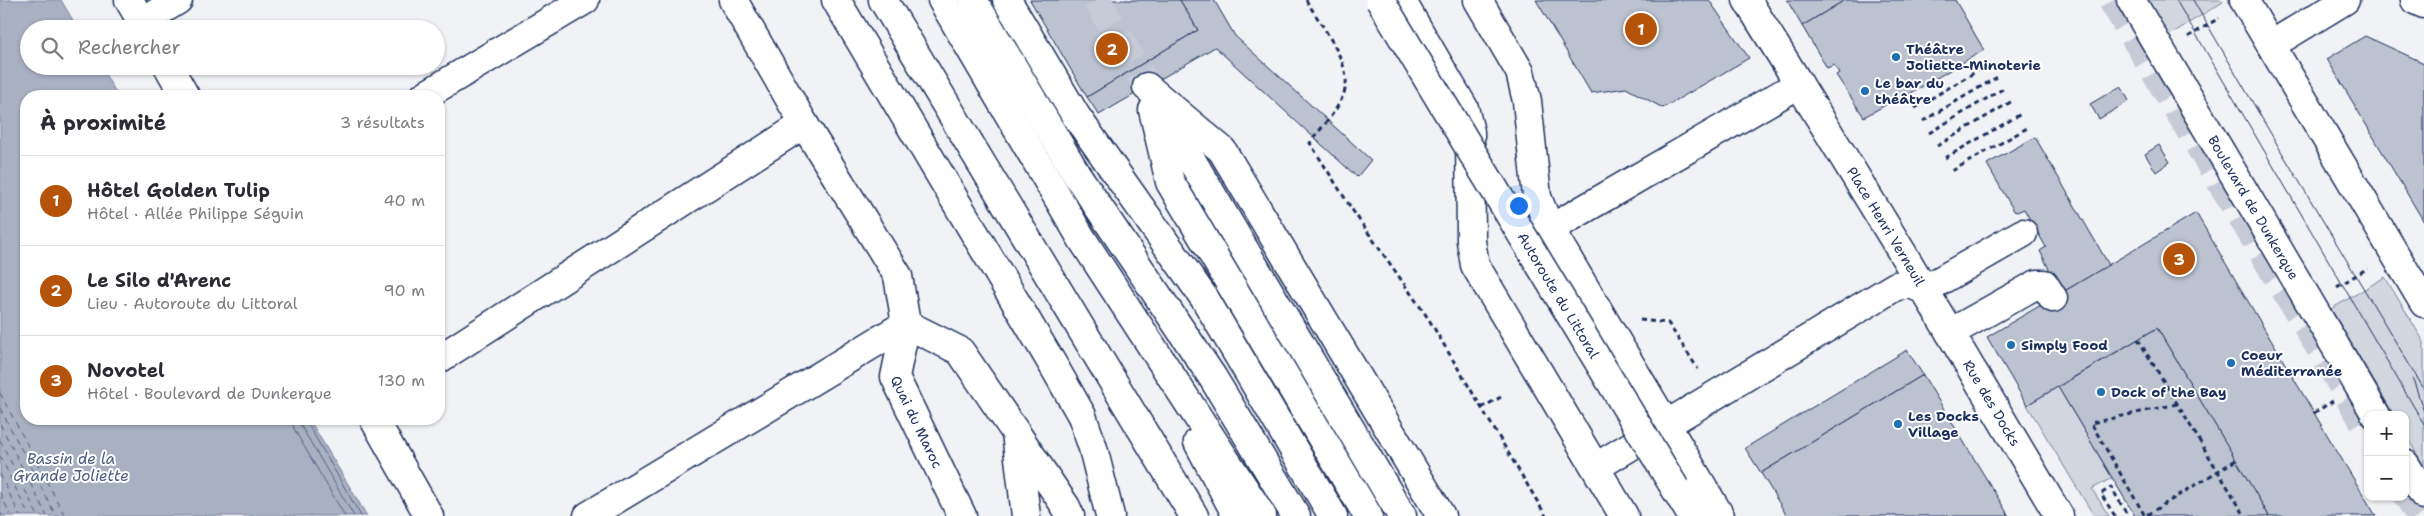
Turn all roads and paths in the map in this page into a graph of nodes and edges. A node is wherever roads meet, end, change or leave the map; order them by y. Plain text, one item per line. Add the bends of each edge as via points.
1 (178, 0) edge
2 (585, 0) edge
3 (733, 0) edge
4 (836, 0) edge
5 (883, 0) edge
6 (942, 0) edge
7 (973, 0) edge
8 (1007, 0) edge
9 (1306, 0) edge
10 (1380, 0) edge
11 (1400, 0) edge
12 (1478, 0) edge
13 (1747, 0) edge
14 (2131, 0) edge
15 (2345, 0) edge
16 (2415, 0) edge
17 (2245, 1) edge
18 (2424, 4) edge
19 (139, 17) edge
20 (2271, 45) junction
21 (2163, 52) junction
22 (1992, 62) dead end
23 (173, 75) edge
24 (1999, 76) dead end
25 (1799, 84) junction
26 (1147, 87) junction
27 (2006, 87) dead end
28 (182, 90) edge
29 (434, 90) edge
30 (2014, 100) dead end
31 (1915, 108) dead end
32 (2022, 114) dead end
33 (1923, 121) dead end
34 (804, 124) junction
35 (2029, 127) dead end
36 (1929, 132) dead end
37 (1937, 146) dead end
38 (1945, 158) dead end
39 (1952, 171) dead end
40 (1077, 175) junction
41 (1550, 229) junction
42 (2023, 233) dead end
43 (2394, 252) junction
44 (1924, 290) junction
45 (2053, 298) dead end
46 (2310, 302) junction
47 (2424, 303) edge
48 (1632, 319) dead end
49 (906, 324) junction
50 (1141, 328) junction
51 (1950, 333) junction
52 (2138, 339) dead end
53 (445, 355) edge
54 (1701, 375) dead end
55 (1501, 397) dead end
56 (2177, 404) junction
57 (1481, 408) junction
58 (2374, 411) edge
59 (377, 425) edge
60 (1666, 426) junction
61 (1016, 433) junction
62 (2236, 460) dead end
63 (1596, 467) junction
64 (2217, 471) junction
65 (2409, 471) edge
66 (1675, 488) junction
67 (2424, 495) edge
68 (429, 516) edge
69 (588, 516) edge
70 (962, 516) edge
71 (1026, 516) edge
72 (1070, 516) edge
73 (1110, 516) edge
74 (1194, 516) edge
75 (1237, 516) edge
76 (1248, 516) edge
77 (1262, 516) edge
78 (1281, 516) edge
79 (1296, 516) edge
80 (1310, 516) edge
81 (1334, 516) edge
82 (1352, 516) edge
83 (1368, 516) edge
84 (1385, 516) edge
85 (1402, 516) edge
86 (1422, 516) edge
87 (1441, 516) edge
88 (1546, 516) edge
89 (1624, 516) edge
90 (1688, 516) edge
91 (1692, 516) edge
92 (1720, 516) edge
93 (2059, 516) edge
94 (2115, 516) edge
95 (2128, 516) edge
96 (2244, 516) edge

1 - 19 main road
2 - 29 main road
3 - 34 main road
4 - 73 main road via 1082,416
5 - 74 main road
6 - 50 main road via 1082,238
7 - 40 main road
8 - 81 main road via 1076,116 1205,299
9 - 57 path via 1341,60 1346,83 1340,101 1310,143 1428,318
10 - 66 main road, Autoroute du Littoral, bridge
11 - 63 main road via 1464,108 1470,132 1471,241 1475,266
12 - 41 main road via 1520,72 1527,101 1537,198
13 - 25 main road, Place Henri Verneuil
14 - 21 main road, Boulevard de Dunkerque
15 - 20 main road
16 - 18 main road
17 - 20 main road
17 - 21 path
20 - 43 main road
21 - 46 main road, Boulevard de Dunkerque
22 - 31 path
23 - 28 main road
24 - 33 path
25 - 41 main road
25 - 44 main road, Place Henri Verneuil
26 - 82 main road via 1159,183 1172,213
26 - 83 main road via 1170,182
26 - 84 main road via 1175,160
26 - 85 main road
26 - 86 main road via 1214,164
26 - 87 main road via 1222,150
27 - 36 path
30 - 37 path
32 - 38 path
34 - 49 main road via 898,276
34 - 53 main road
35 - 39 path
40 - 78 main road via 1141,292 1195,371
40 - 79 main road via 1213,378
40 - 80 main road via 1144,256 1201,333
41 - 60 main road
42 - 44 main road
43 - 46 path
43 - 47 main road
44 - 51 main road, Rue des Docks
44 - 60 main road, Place Henri Verneuil via 1911,284 1896,286
45 - 51 main road via 2044,284 2037,284
46 - 58 main road, Boulevard de Dunkerque
48 - 54 path via 1668,322
49 - 61 main road via 960,350
49 - 69 main road
49 - 70 main road, Quai du Maroc via 895,377
50 - 75 main road
50 - 76 main road
50 - 77 main road
51 - 93 main road, Rue des Docks
52 - 56 path
55 - 57 path
56 - 64 path
56 - 64 path via 2091,423 2145,516
57 - 88 path
59 - 68 main road
60 - 63 main road, Place Henri Verneuil
60 - 92 main road
61 - 71 main road
61 - 72 main road
62 - 64 path
63 - 89 main road
64 - 96 path
65 - 67 main road
66 - 90 main road
66 - 91 main road
94 - 95 path via 2102,494 2112,488

